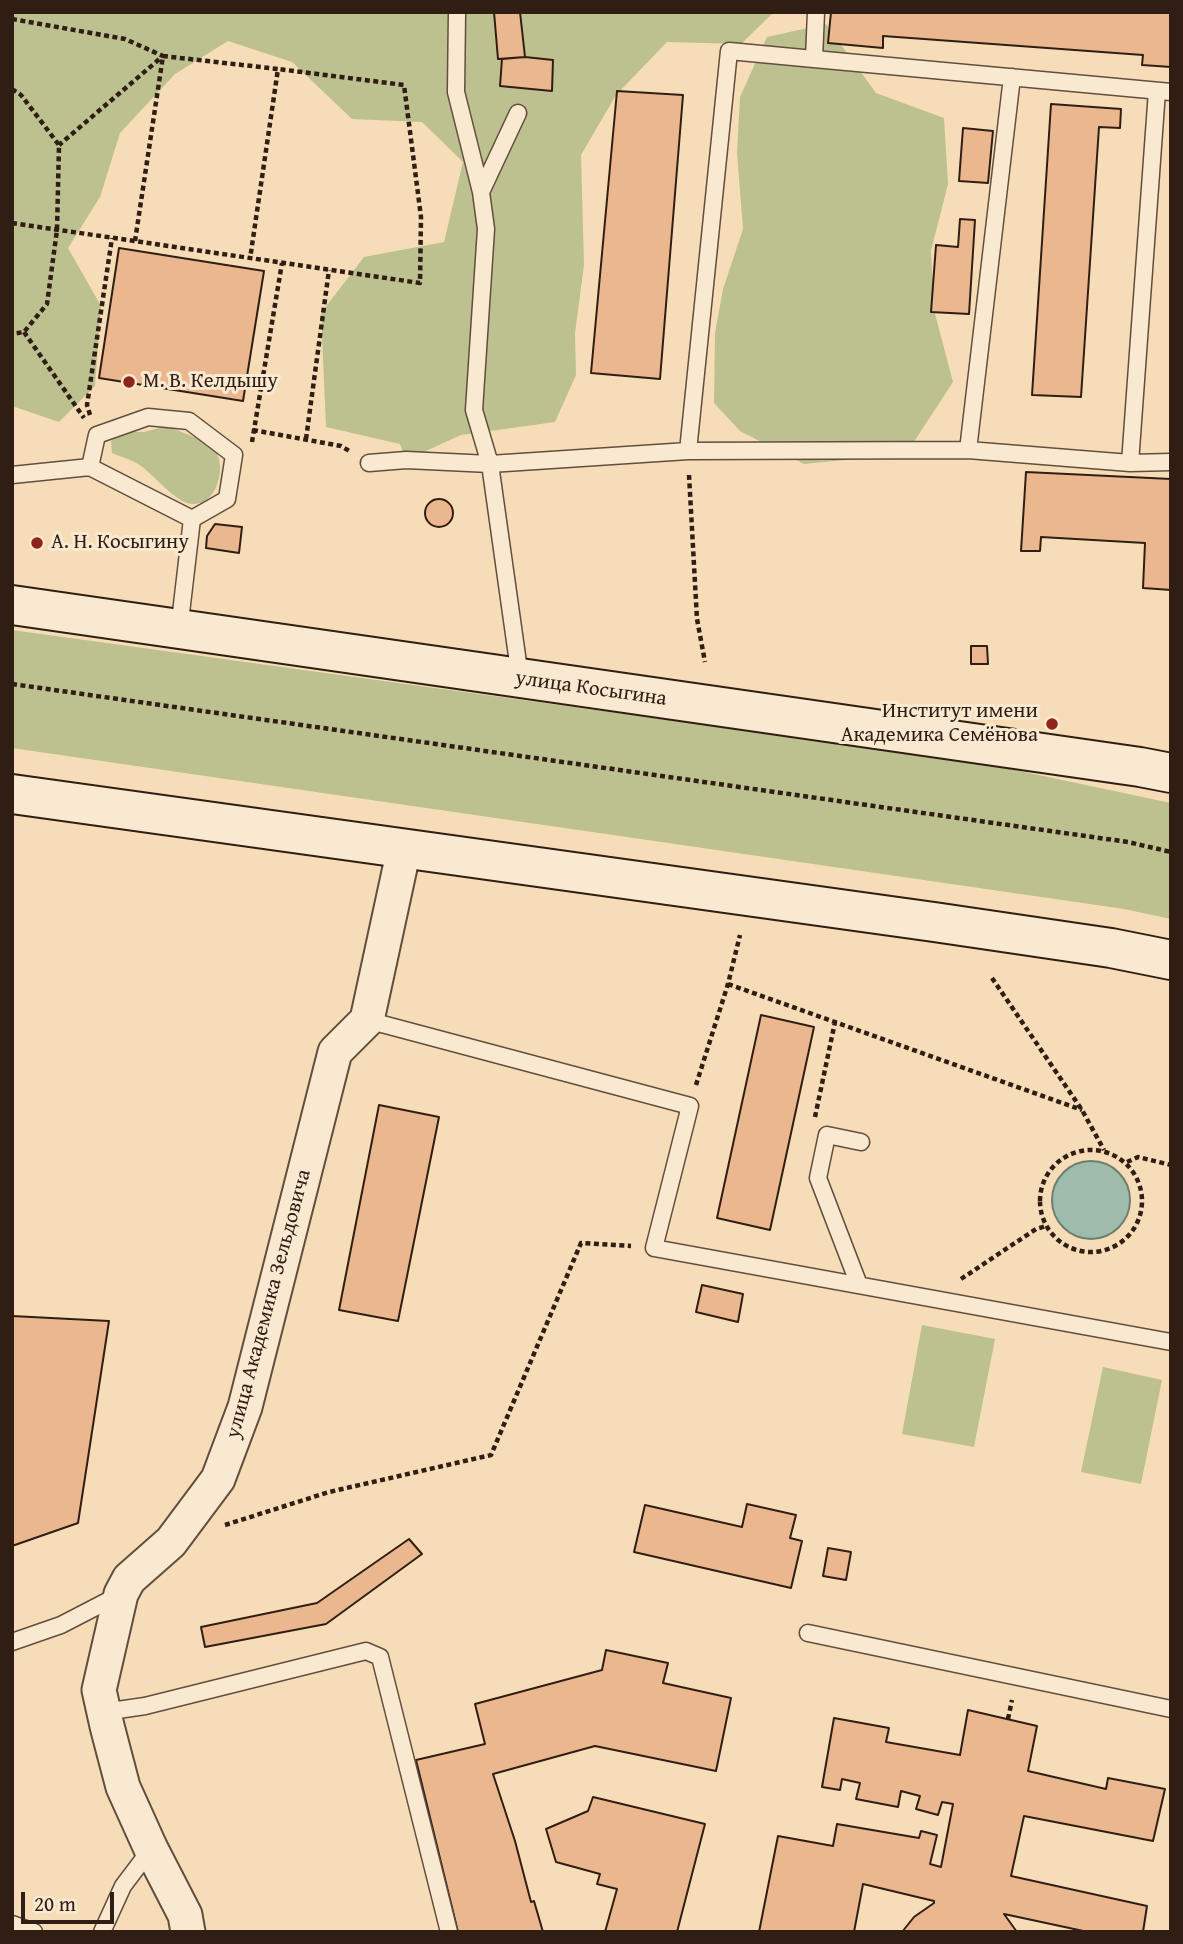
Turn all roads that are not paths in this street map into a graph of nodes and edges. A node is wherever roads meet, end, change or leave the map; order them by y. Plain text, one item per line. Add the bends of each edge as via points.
1 (457, 12) edge
2 (816, 12) edge
3 (814, 59) junction
4 (1012, 77) junction
5 (1164, 92) edge
6 (518, 113) dead end
7 (481, 192) junction
8 (968, 450) junction
9 (688, 451) junction
10 (1171, 461) edge
11 (369, 463) road end
12 (1130, 463) junction
13 (490, 464) junction
14 (90, 467) junction
15 (12, 475) edge
16 (192, 519) junction
17 (12, 605) edge
18 (179, 630) junction
19 (521, 680) junction
20 (1171, 773) edge
21 (12, 794) edge
22 (404, 849) junction
23 (1171, 960) edge
24 (367, 1020) junction
25 (861, 1142) dead end
26 (859, 1285) junction
27 (1171, 1342) edge
28 (121, 1594) junction
29 (808, 1633) dead end
30 (12, 1643) edge
31 (1171, 1709) edge
32 (104, 1712) junction
33 (151, 1849) junction
34 (12, 1924) edge
35 (34, 1932) edge
36 (102, 1932) edge
37 (188, 1932) edge
38 (449, 1932) edge

1 - 7 lane via 456,92
2 - 3 lane
3 - 4 lane
3 - 9 lane via 729,51
4 - 5 lane
4 - 8 lane
5 - 12 lane
6 - 7 lane
7 - 13 lane via 486,229 474,410
8 - 9 lane
8 - 12 lane
9 - 13 lane
10 - 12 lane
11 - 13 lane
13 - 19 lane
14 - 15 lane
14 - 16 lane
14 - 16 lane via 97,435 148,416 189,421 234,454 228,499
16 - 18 lane
17 - 18 main road, улица Косыгина
18 - 19 main road, улица Косыгина
19 - 20 main road, улица Косыгина
21 - 22 main road
22 - 23 main road via 934,922
22 - 24 street
24 - 26 lane via 690,1105 653,1255
24 - 28 street, улица Академика Зельдовича via 335,1052 245,1407 218,1479 171,1542 129,1579
25 - 26 lane via 827,1135 818,1178
26 - 27 lane
28 - 30 lane via 61,1625
28 - 32 street, улица Академика Зельдовича via 99,1690
29 - 31 lane
32 - 33 street, улица Академика Зельдовича via 124,1787
32 - 38 lane via 366,1651 380,1657
33 - 36 lane via 123,1886
33 - 37 street, улица Академика Зельдовича via 185,1915
34 - 35 lane

